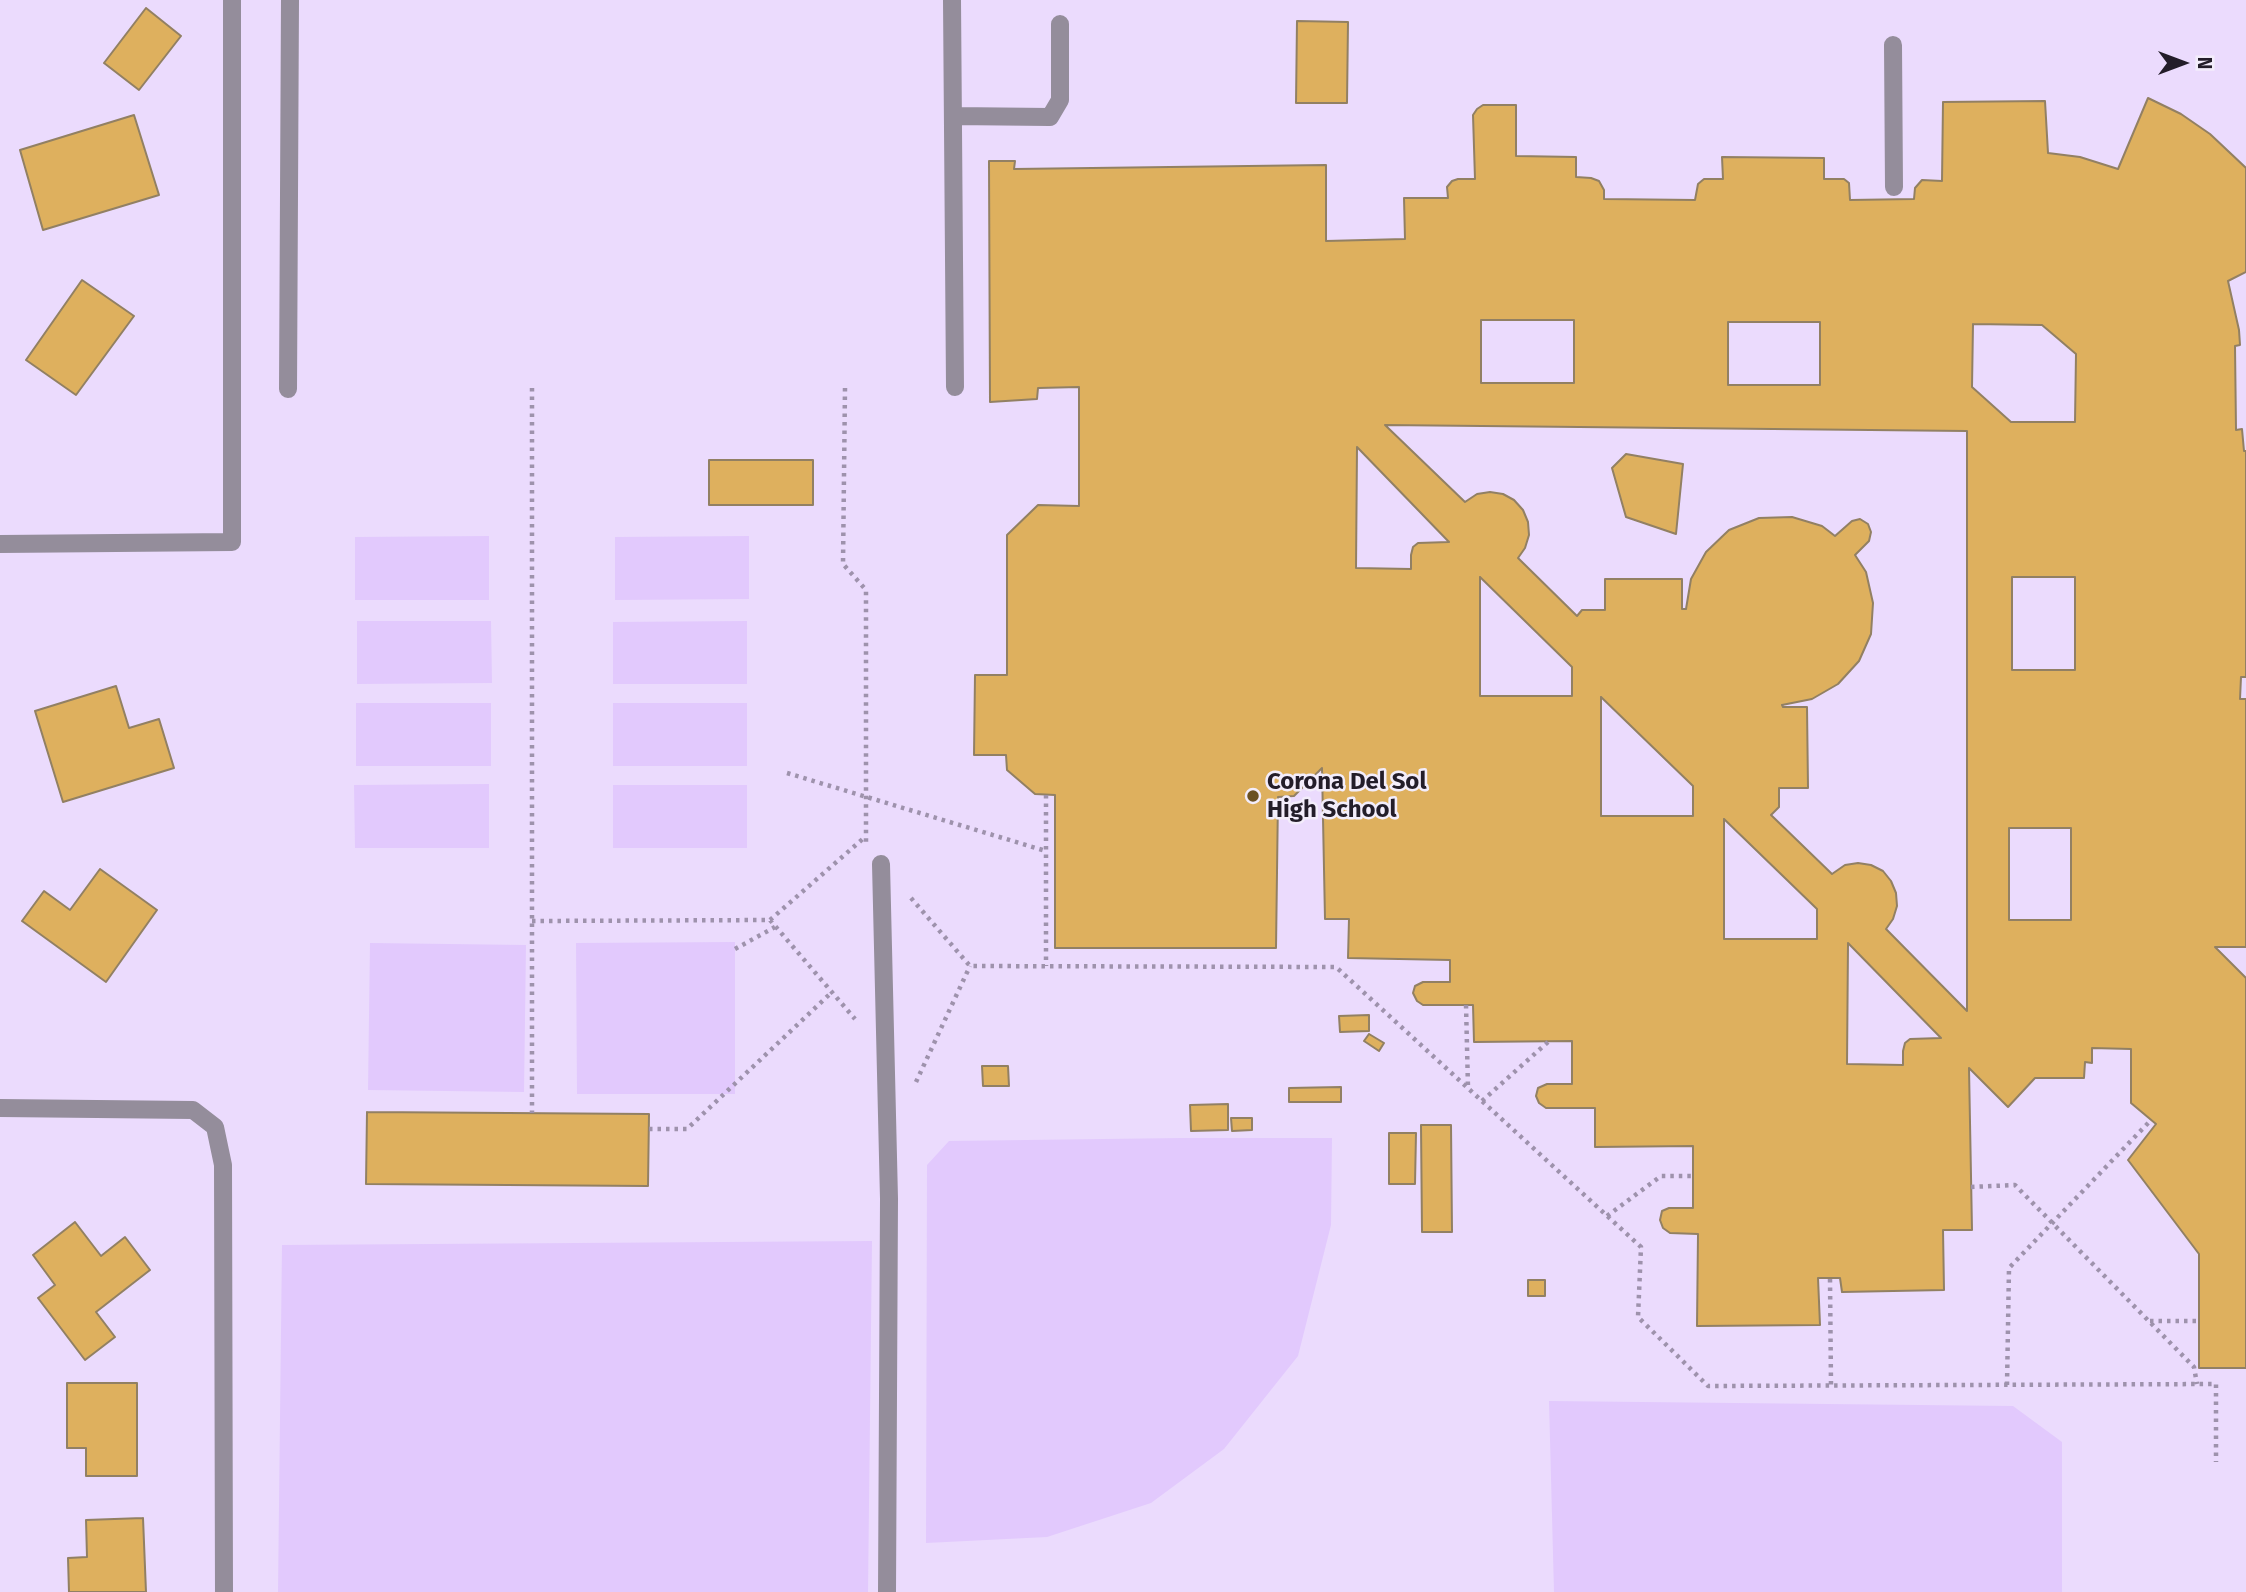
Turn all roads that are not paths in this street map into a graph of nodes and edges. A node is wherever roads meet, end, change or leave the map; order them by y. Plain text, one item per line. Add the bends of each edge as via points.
1 (232, 0) edge
2 (290, 0) edge
3 (952, 0) edge
4 (1060, 24) dead end
5 (1893, 45) dead end
6 (953, 116) junction
7 (1894, 187) dead end
8 (955, 387) dead end
9 (288, 389) dead end
10 (0, 544) edge
11 (881, 864) road end
12 (0, 1108) edge
13 (224, 1592) edge
14 (887, 1592) edge

1 - 10 lane via 232,542
2 - 9 lane
3 - 6 lane
4 - 6 lane via 1060,100 1050,117
5 - 7 lane
6 - 8 lane
11 - 14 lane via 889,1199
12 - 13 lane via 193,1110 215,1127 223,1165

